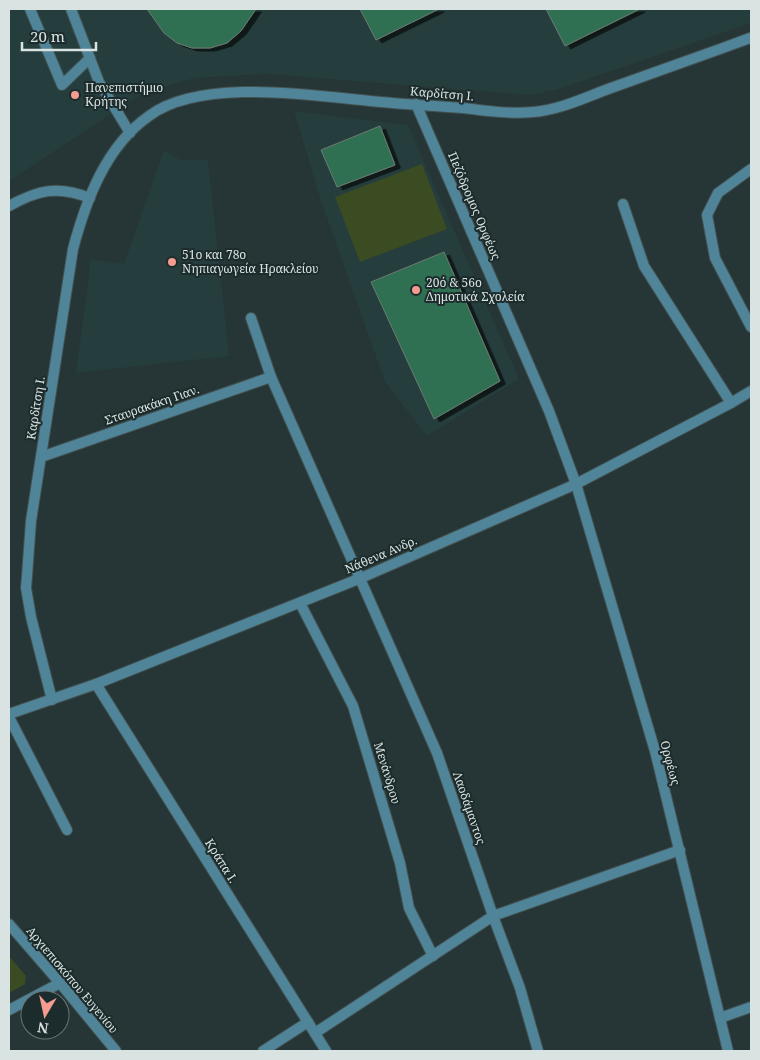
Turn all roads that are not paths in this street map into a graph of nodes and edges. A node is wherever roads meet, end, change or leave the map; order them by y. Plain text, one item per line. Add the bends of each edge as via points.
1 (30, 9) edge
2 (71, 9) edge
3 (750, 38) edge
4 (90, 58) junction
5 (416, 104) junction
6 (130, 133) junction
7 (751, 169) edge
8 (90, 198) junction
9 (623, 204) dead end
10 (9, 206) edge
11 (251, 318) dead end
12 (751, 327) edge
13 (271, 377) junction
14 (751, 391) edge
15 (732, 403) junction
16 (41, 457) junction
17 (576, 484) junction
18 (361, 578) junction
19 (300, 602) junction
20 (96, 684) junction
21 (52, 700) junction
22 (9, 716) edge
23 (67, 830) dead end
24 (680, 850) junction
25 (493, 916) junction
26 (9, 924) edge
27 (433, 956) junction
28 (60, 982) junction
29 (751, 1007) edge
30 (9, 1010) edge
31 (720, 1018) junction
32 (308, 1022) junction
33 (315, 1033) junction
34 (116, 1051) edge
35 (263, 1051) edge
36 (326, 1051) edge
37 (538, 1051) edge
38 (728, 1051) edge

1 - 4 street via 62,85
2 - 4 street
3 - 5 street, Καρδίτση Ι. via 546,110 506,112
4 - 6 street via 99,82
5 - 6 street, Καρδίτση Ι. via 303,95 218,94 173,103 150,115
5 - 17 street, Πεζόδρομος Ορφέως via 549,410
6 - 8 street, Καρδίτση Ι. via 108,161
7 - 12 street via 718,193 707,215 715,258
8 - 10 street via 71,191 52,190 36,193
8 - 16 street, Καρδίτση Ι. via 73,248
9 - 15 street via 644,266
11 - 13 street
13 - 16 street, Σταυρακάκη Γιαν.
13 - 18 street
14 - 15 street, Νάθενα Ανδρ.
15 - 17 street, Νάθενα Ανδρ.
16 - 21 street, Καρδίτση Ι. via 31,521 26,588
17 - 18 street, Νάθενα Ανδρ.
17 - 24 street, Ορφέως
18 - 19 street, Νάθενα Ανδρ.
18 - 25 street, Λαοδάμαντος via 437,753
19 - 20 street, Νάθενα Ανδρ.
19 - 27 street, Μενάνδρου via 353,706 400,863 408,908
20 - 21 street, Νάθενα Ανδρ.
20 - 32 street, Κράπα Ι.
21 - 22 street, Νάθενα Ανδρ.
22 - 23 street
24 - 25 street
24 - 31 street, Ορφέως
25 - 27 street
25 - 37 street, Λαοδάμαντος via 520,988
26 - 28 street, Αρχιεπισκόπου Ευγενίου
27 - 33 street
28 - 30 street
28 - 34 street, Αρχιεπισκόπου Ευγενίου
29 - 31 street
31 - 38 street, Ορφέως
32 - 33 street, Κράπα Ι.
32 - 35 street
33 - 36 street, Κράπα Ι.

